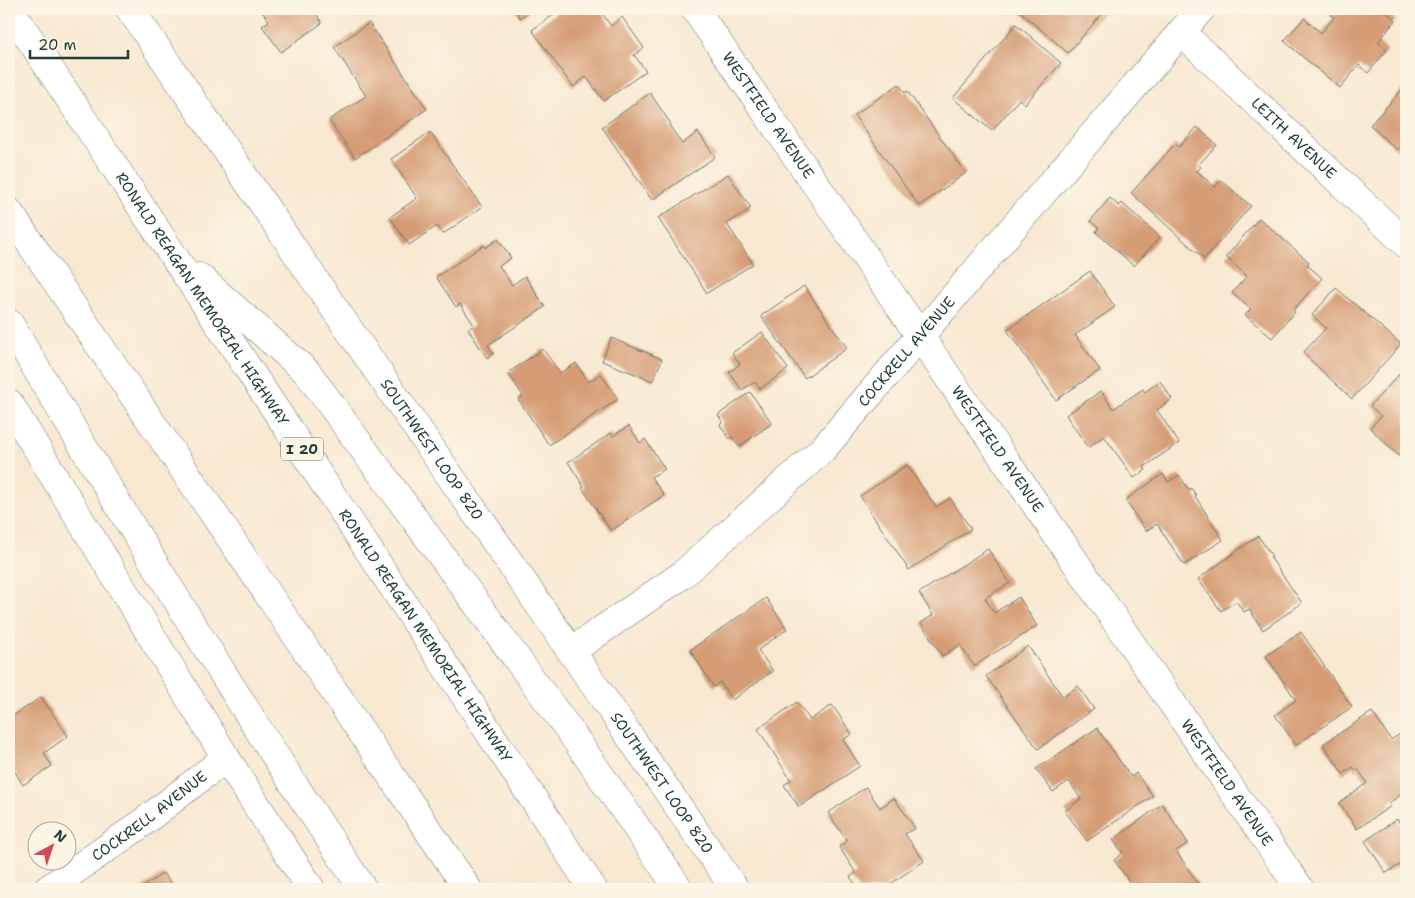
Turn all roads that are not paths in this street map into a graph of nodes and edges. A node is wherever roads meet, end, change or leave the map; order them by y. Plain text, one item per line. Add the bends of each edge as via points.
1 (10, 9) edge
2 (130, 9) edge
3 (696, 9) edge
4 (1201, 9) edge
5 (1180, 32) junction
6 (9, 212) edge
7 (1406, 244) edge
8 (172, 253) junction
9 (9, 323) edge
10 (921, 336) junction
11 (9, 403) edge
12 (571, 651) junction
13 (226, 758) junction
14 (48, 889) edge
15 (310, 889) edge
16 (363, 889) edge
17 (468, 889) edge
18 (592, 889) edge
19 (679, 889) edge
20 (735, 889) edge
21 (1300, 889) edge

1 - 8 main road, RONALD REAGAN MEMORIAL HIGHWAY / I 20
2 - 12 main road, SOUTHWEST LOOP 820
3 - 10 main road, WESTFIELD AVENUE
4 - 5 main road, COCKRELL AVENUE
5 - 7 main road, LEITH AVENUE
5 - 10 main road, COCKRELL AVENUE
6 - 17 main road
8 - 18 main road, RONALD REAGAN MEMORIAL HIGHWAY / I 20
8 - 19 main road via 307,372 569,730
9 - 16 main road via 294,788
10 - 12 main road, COCKRELL AVENUE via 822,450 682,574
10 - 21 main road, WESTFIELD AVENUE
11 - 13 main road
12 - 20 main road, SOUTHWEST LOOP 820
13 - 14 main road, COCKRELL AVENUE via 137,827
13 - 15 main road

